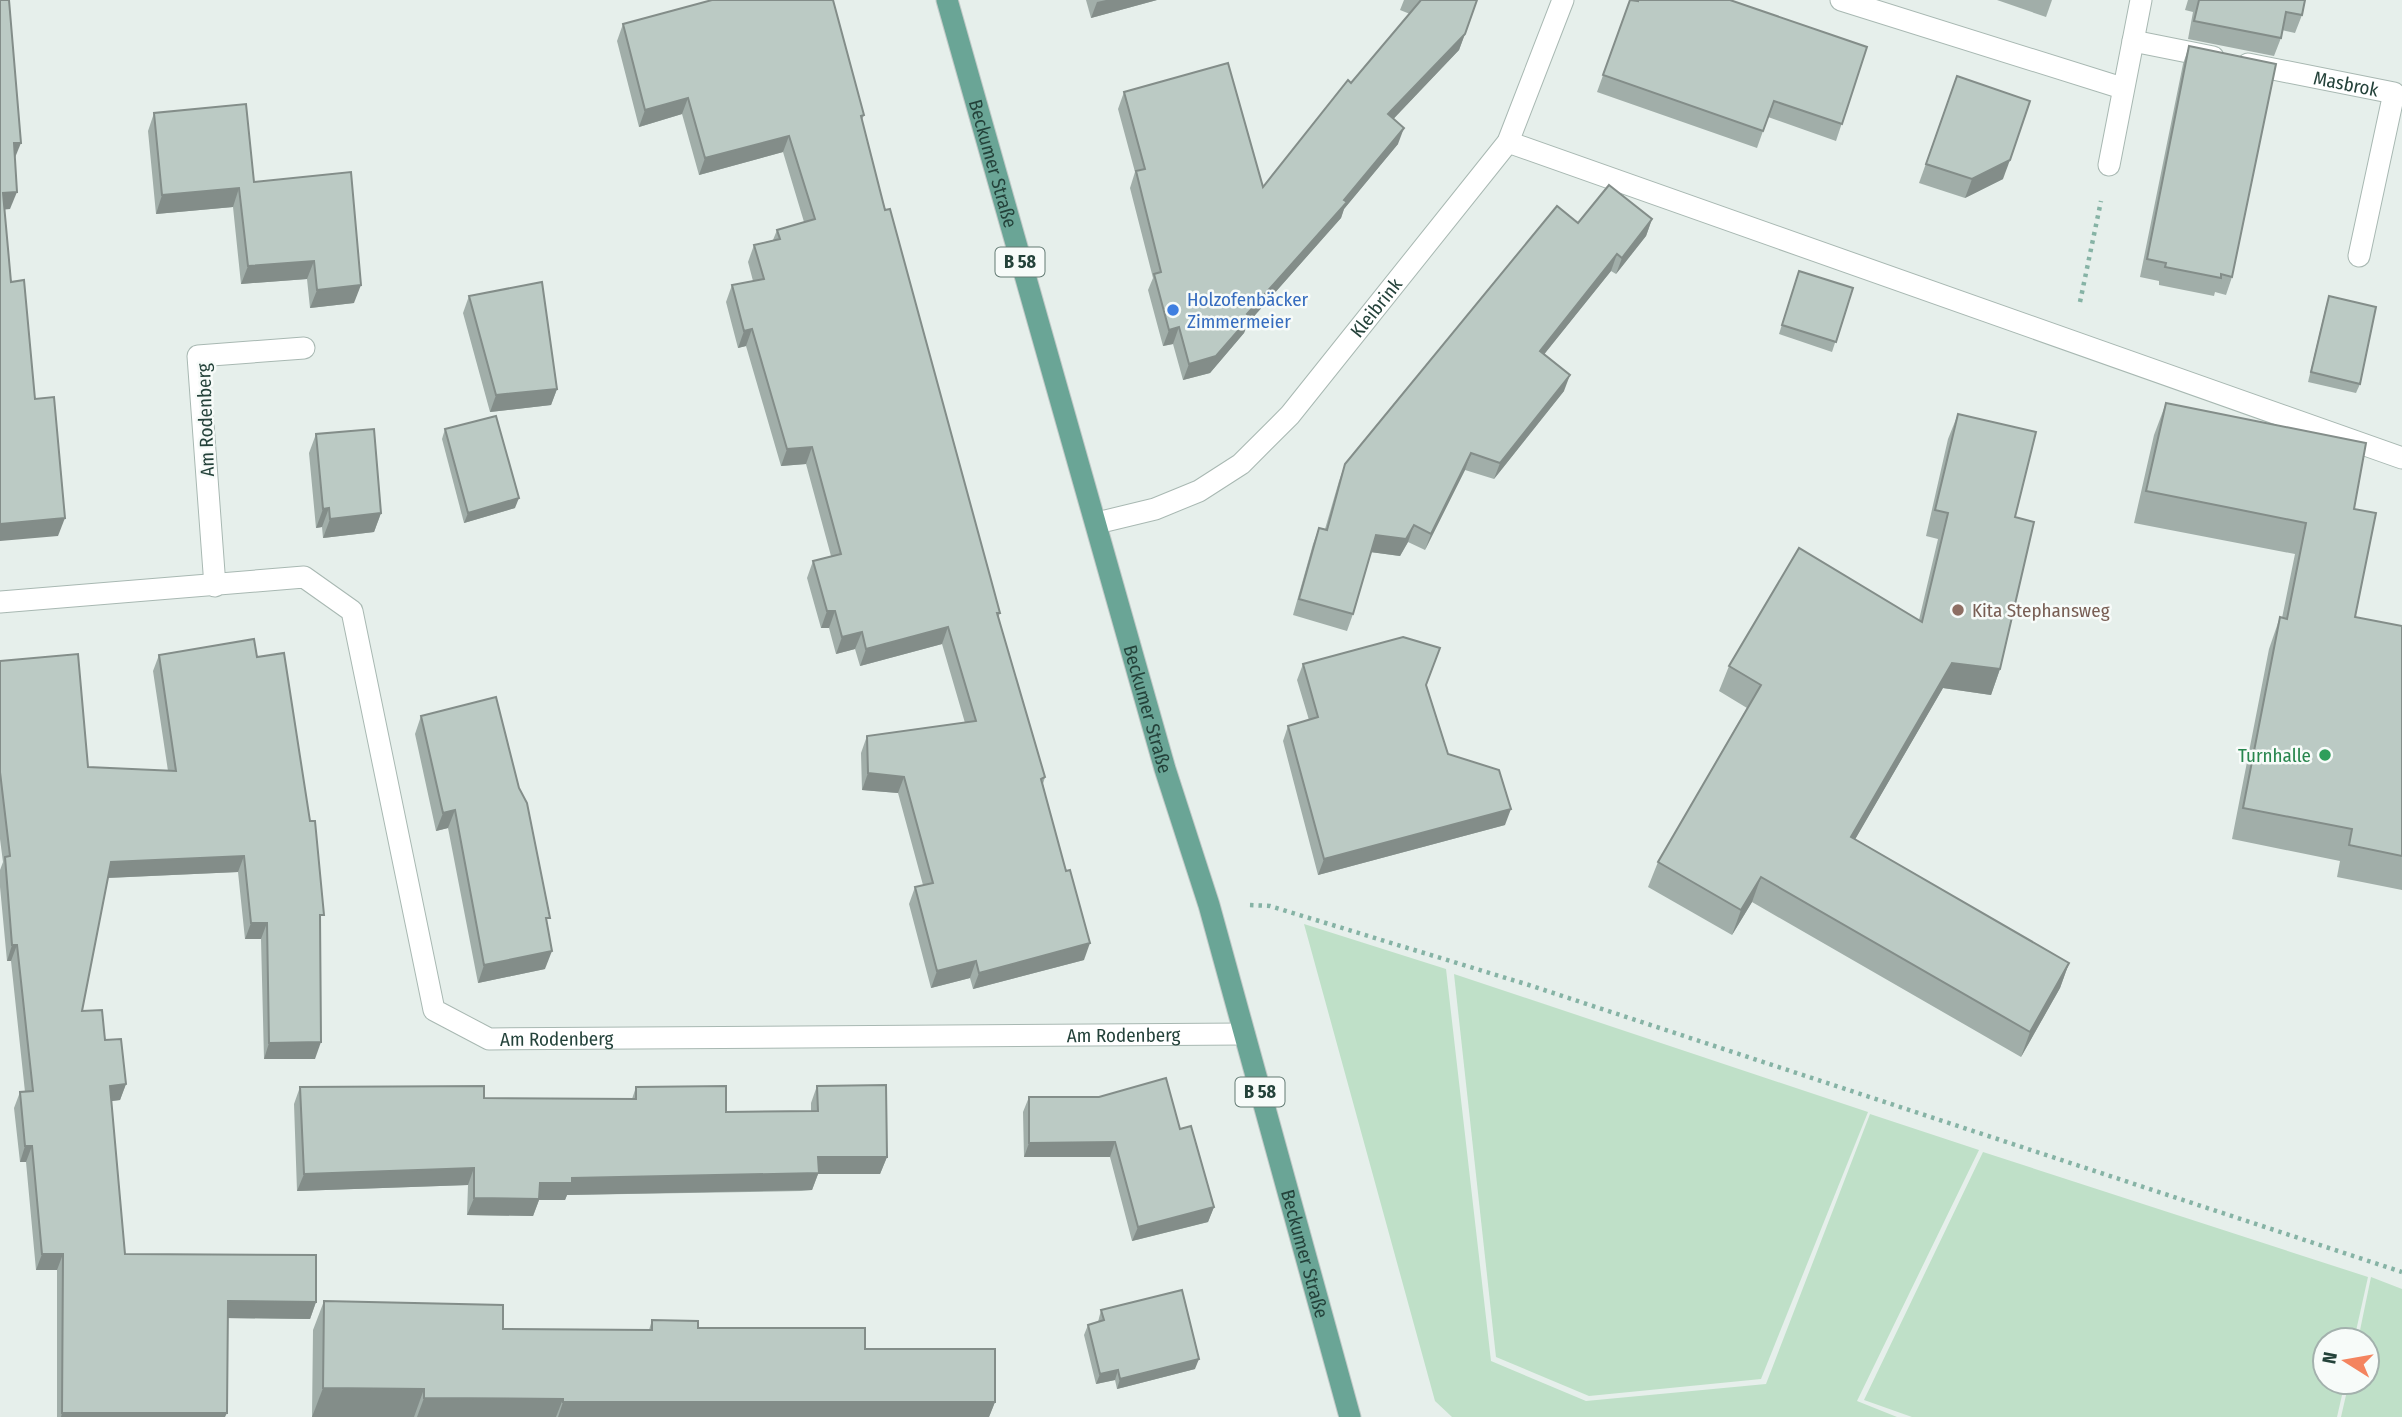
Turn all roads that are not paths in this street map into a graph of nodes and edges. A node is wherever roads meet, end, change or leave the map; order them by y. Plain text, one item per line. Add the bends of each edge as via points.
1 (947, 0) edge
2 (1563, 0) edge
3 (1841, 0) edge
4 (2141, 0) edge
5 (2133, 41) junction
6 (2122, 88) junction
7 (1508, 142) junction
8 (2109, 165) road end
9 (2359, 256) dead end
10 (304, 348) dead end
11 (2402, 458) edge
12 (1097, 523) junction
13 (215, 586) junction
14 (0, 602) edge
15 (1244, 1034) junction
16 (1350, 1417) edge

1 - 12 main road, Beckumer Straße / B 58
2 - 7 street, Kleibrink
3 - 6 street
4 - 5 street
5 - 6 street
5 - 9 street, Masbrok via 2394,93
6 - 8 street
7 - 11 street
7 - 12 street, Kleibrink via 1290,415 1241,464 1199,491 1155,509
10 - 13 street, Am Rodenberg via 198,356
12 - 15 main road, Beckumer Straße / B 58
13 - 14 street, Am Rodenberg
13 - 15 street, Am Rodenberg via 304,577 352,611 434,1010 489,1038
15 - 16 main road, Beckumer Straße / B 58

